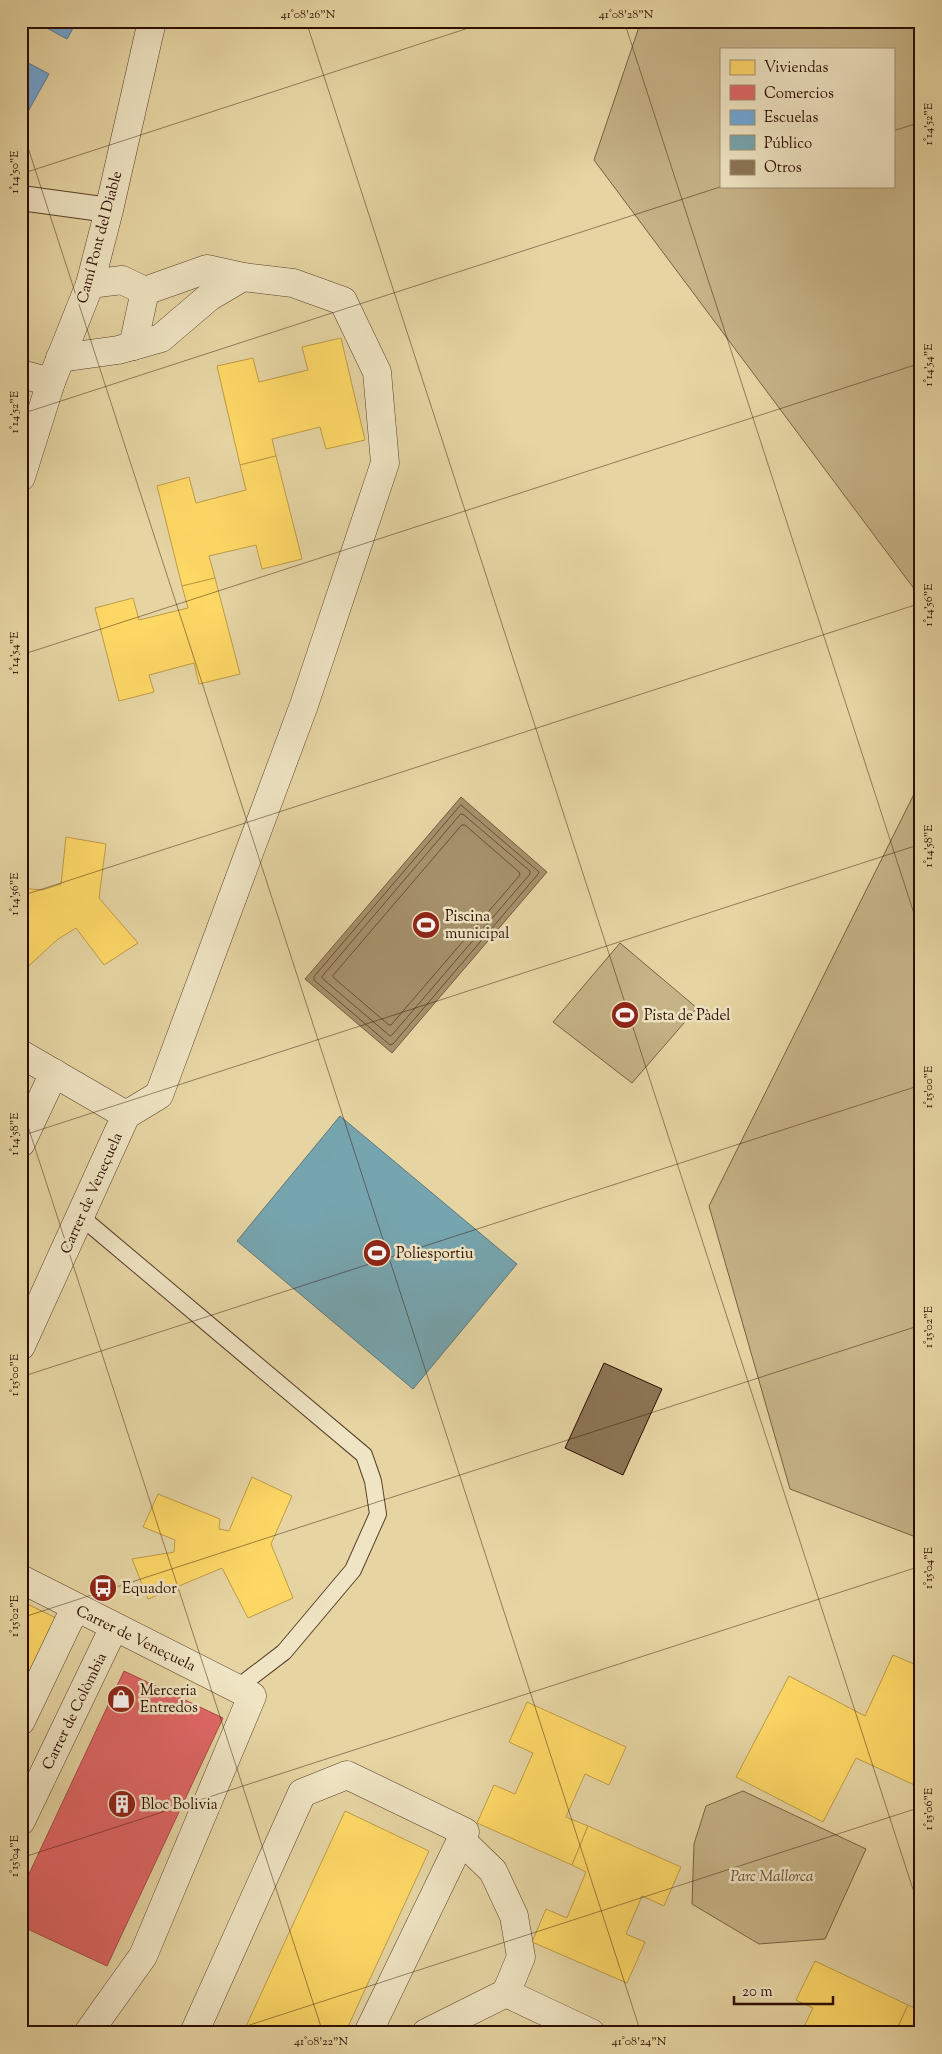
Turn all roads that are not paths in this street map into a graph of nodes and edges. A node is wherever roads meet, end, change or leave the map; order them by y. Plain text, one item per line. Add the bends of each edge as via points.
1 (152, 21) edge
2 (21, 198) edge
3 (109, 210) junction
4 (243, 277) junction
5 (90, 284) junction
6 (145, 291) junction
7 (133, 346) junction
8 (55, 370) junction
9 (21, 374) edge
10 (21, 477) edge
11 (21, 1054) edge
12 (54, 1073) junction
13 (126, 1115) junction
14 (21, 1143) edge
15 (80, 1216) junction
16 (21, 1346) edge
17 (21, 1579) edge
18 (75, 1608) junction
19 (114, 1627) junction
20 (245, 1692) junction
21 (21, 1721) edge
22 (21, 1821) edge
23 (461, 1840) junction
24 (506, 1992) junction
25 (88, 2033) edge
26 (194, 2033) edge
27 (368, 2033) edge
28 (426, 2033) edge
29 (591, 2033) edge

1 - 3 street, Camí Pont del Diable
2 - 3 street
3 - 5 street, Camí Pont del Diable
4 - 6 street via 207,269
4 - 7 street via 209,297 161,338
4 - 13 street via 294,283 343,301 378,372 385,464 304,705 159,1095
5 - 6 street via 122,280
5 - 8 street, Camí Pont del Diable
6 - 7 street
7 - 8 street
8 - 9 street
8 - 10 street, Camí Pont del Diable
11 - 12 street, Carrer de Veneçuela
12 - 13 street, Carrer de Veneçuela
12 - 14 street
13 - 15 street, Carrer de Veneçuela
15 - 16 street, Carrer de Veneçuela
15 - 20 lane via 364,1455 374,1481 378,1514 353,1570 284,1652
17 - 18 street, Carrer de Veneçuela
18 - 19 street, Carrer de Veneçuela
18 - 21 street
19 - 20 street, Carrer de Veneçuela
19 - 22 street, Carrer de Colòmbia
20 - 25 street via 143,1956
23 - 24 street via 493,1871 514,1916 520,1957
23 - 26 street via 465,1832 347,1775 302,1793
23 - 27 street
24 - 28 street
24 - 29 street

